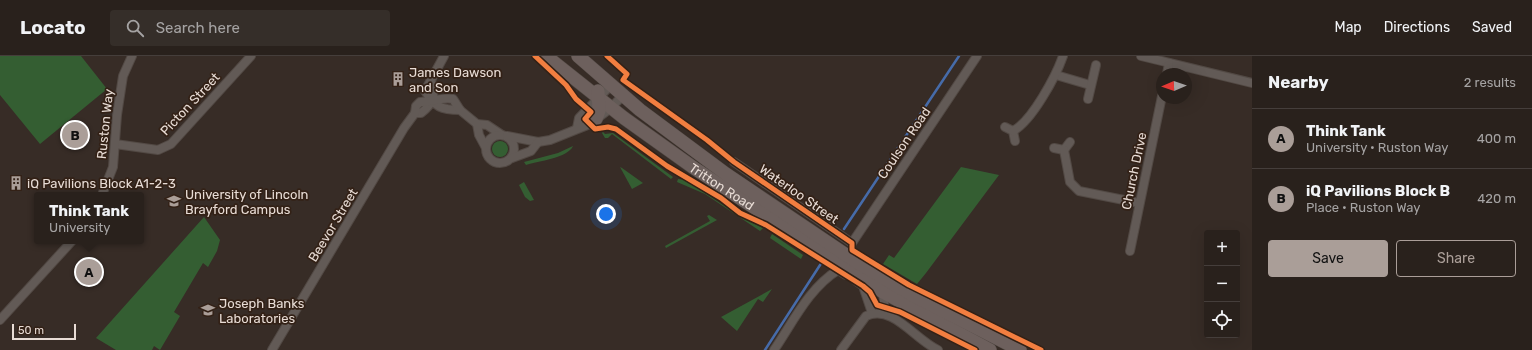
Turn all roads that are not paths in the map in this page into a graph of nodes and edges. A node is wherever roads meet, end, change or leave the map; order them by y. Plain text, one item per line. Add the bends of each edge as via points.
1 (132, 56) edge
2 (250, 56) edge
3 (444, 56) edge
4 (546, 56) edge
5 (567, 56) edge
6 (578, 56) edge
7 (977, 56) edge
8 (1063, 56) edge
9 (1141, 56) edge
10 (1169, 63) junction
11 (1096, 65) dead end
12 (1168, 68) edge
13 (1056, 75) junction
14 (1252, 83) edge
15 (611, 85) junction
16 (1090, 85) junction
17 (623, 95) junction
18 (599, 98) junction
19 (1088, 99) dead end
20 (432, 102) junction
21 (1160, 104) edge
22 (612, 107) junction
23 (596, 119) junction
24 (477, 124) junction
25 (1005, 127) dead end
26 (577, 128) junction
27 (1013, 131) junction
28 (504, 136) junction
29 (1014, 141) dead end
30 (538, 142) junction
31 (1070, 142) dead end
32 (115, 144) junction
33 (486, 148) junction
34 (1054, 148) dead end
35 (1064, 150) junction
36 (512, 158) junction
37 (734, 162) dead end
38 (103, 192) edge
39 (1139, 203) junction
40 (852, 243) joint
41 (69, 244) edge
42 (1130, 251) dead end
43 (883, 292) junction
44 (872, 313) junction
45 (885, 313) junction
46 (0, 320) edge
47 (272, 350) edge
48 (774, 350) edge
49 (841, 350) edge
50 (938, 350) edge
51 (990, 350) edge
52 (1020, 350) edge

1 - 32 street, Ruston Way via 123,76
2 - 32 street, Picton Street via 171,144 158,150
3 - 20 street via 425,91
4 - 18 main road, Tritton Road
5 - 18 main road via 596,83
6 - 15 main road, Tritton Road
7 - 40 street, Coulson Road
8 - 13 street
9 - 10 street
10 - 12 street
10 - 14 street
11 - 16 street
13 - 16 street
13 - 27 street via 1023,125
15 - 17 main road, Tritton Road
15 - 18 street
16 - 19 street
17 - 22 street
17 - 52 main road, Tritton Road via 726,174 855,261 912,296
18 - 22 main road, Tritton Road
18 - 23 main road
18 - 26 street via 579,118
20 - 24 street via 442,109 460,110
20 - 47 street, Beevor Street via 420,102 416,106 415,113
21 - 39 street, Church Drive
22 - 23 street
22 - 43 main road, Tritton Road via 694,168
23 - 26 street via 585,127
24 - 28 street via 487,125
24 - 33 street
25 - 27 street
26 - 30 street via 550,140
27 - 29 street
28 - 30 street
28 - 33 street via 495,135 489,139
28 - 36 street via 514,144
30 - 36 street via 531,151
31 - 35 street
32 - 38 street, Ruston Way via 113,167
33 - 36 street via 489,158 497,163 507,162
34 - 35 street
35 - 39 street via 1070,182 1079,191
37 - 40 street, Waterloo Street
39 - 42 street, Church Drive
41 - 46 street
43 - 45 street
43 - 51 main road, Tritton Road
44 - 45 street
44 - 48 street via 863,286 838,270 814,290
44 - 49 street via 866,316
45 - 50 street

